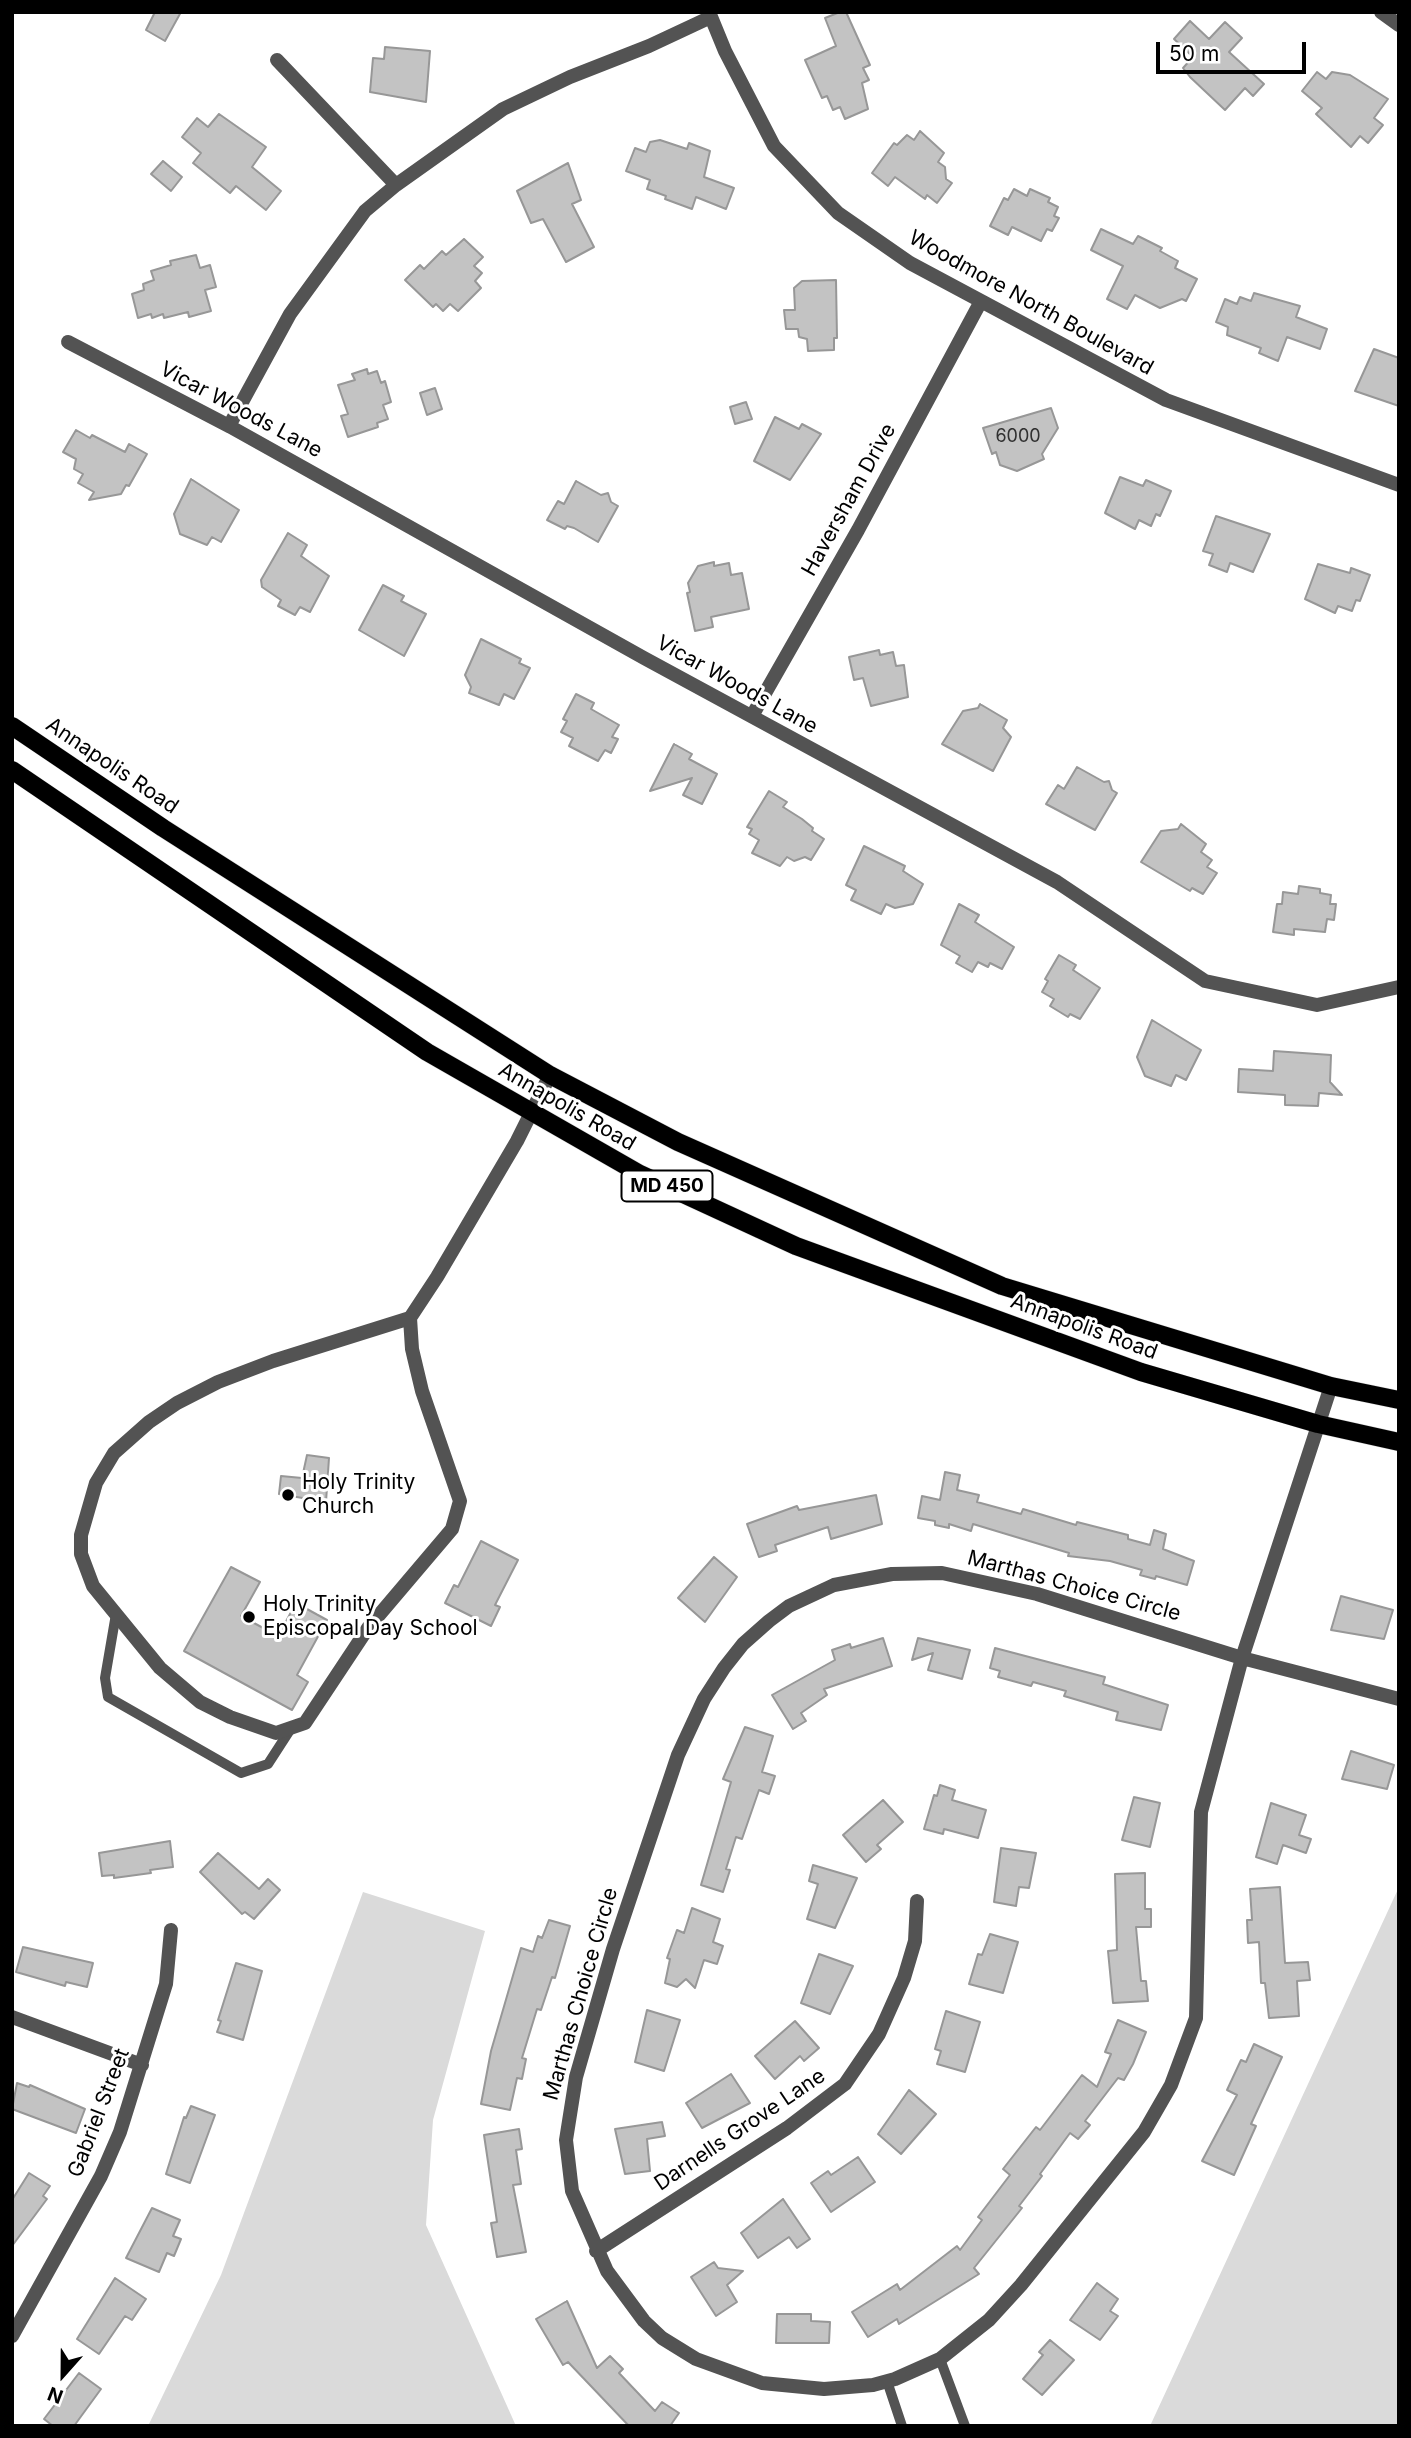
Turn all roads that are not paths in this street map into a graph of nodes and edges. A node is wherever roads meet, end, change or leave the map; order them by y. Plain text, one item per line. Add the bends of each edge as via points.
1 (1381, 12) edge
2 (710, 15) edge
3 (1399, 25) edge
4 (277, 60) dead end
5 (396, 185) junction
6 (980, 303) junction
7 (68, 342) dead end
8 (229, 426) junction
9 (1399, 485) edge
10 (752, 716) junction
11 (12, 726) edge
12 (12, 769) edge
13 (1399, 987) edge
14 (550, 1075) junction
15 (530, 1113) junction
16 (410, 1318) junction
17 (1331, 1386) junction
18 (1399, 1400) edge
19 (1318, 1424) junction
20 (1399, 1442) edge
21 (116, 1614) junction
22 (1242, 1658) junction
23 (1399, 1699) edge
24 (290, 1730) junction
25 (917, 1901) dead end
26 (172, 1930) dead end
27 (12, 2018) edge
28 (142, 2065) junction
29 (596, 2251) junction
30 (12, 2336) edge
31 (940, 2359) junction
32 (887, 2381) junction
33 (902, 2426) edge
34 (965, 2426) edge

1 - 3 street
2 - 5 street via 503,109
2 - 6 street, Woodmore North Boulevard via 774,146 838,213 910,263
4 - 5 street
5 - 8 street via 365,211 290,314
6 - 9 street, Woodmore North Boulevard via 1166,400
6 - 10 street, Haversham Drive
7 - 8 street, Vicar Woods Lane
8 - 10 street, Vicar Woods Lane
10 - 13 street, Vicar Woods Lane via 1058,882 1205,981 1317,1005
11 - 14 main road, Annapolis Road / MD 450
12 - 15 main road, Annapolis Road / MD 450 via 427,1052
14 - 15 street
14 - 17 main road, Annapolis Road / MD 450 via 678,1142 1002,1286
15 - 16 street
15 - 19 main road, Annapolis Road / MD 450 via 640,1174 796,1246 1141,1373
16 - 21 street via 218,1382 149,1422 114,1453 96,1483 81,1535 81,1553 93,1586
16 - 24 street via 422,1391 460,1501 457,1517 432,1554 368,1628 305,1723
17 - 18 main road, Annapolis Road / MD 450
17 - 19 street, Marthas Choice Circle
19 - 20 main road, Annapolis Road / MD 450
19 - 22 street, Marthas Choice Circle
21 - 24 street via 160,1668 200,1702 276,1733
21 - 24 lane via 105,1678 108,1698 241,1773 268,1765
22 - 23 street
22 - 29 street, Marthas Choice Circle via 1037,1594 975,1578 920,1572 834,1585 789,1606 743,1644 704,1699 678,1755 576,2077 566,2140 568,2168 579,2214
22 - 31 street, Marthas Choice Circle via 1201,1812 1196,2018 1171,2085 1144,2132 1021,2285 989,2320
25 - 29 street, Darnells Grove Lane via 915,1941 901,1986 867,2054 845,2084 787,2128
26 - 28 street, Gabriel Street via 166,1984
27 - 28 street
28 - 30 street, Gabriel Street via 101,2176
29 - 32 street, Marthas Choice Circle via 644,2321 696,2359 738,2376 790,2387 824,2389
31 - 32 street, Marthas Choice Circle
31 - 34 lane
32 - 33 lane

